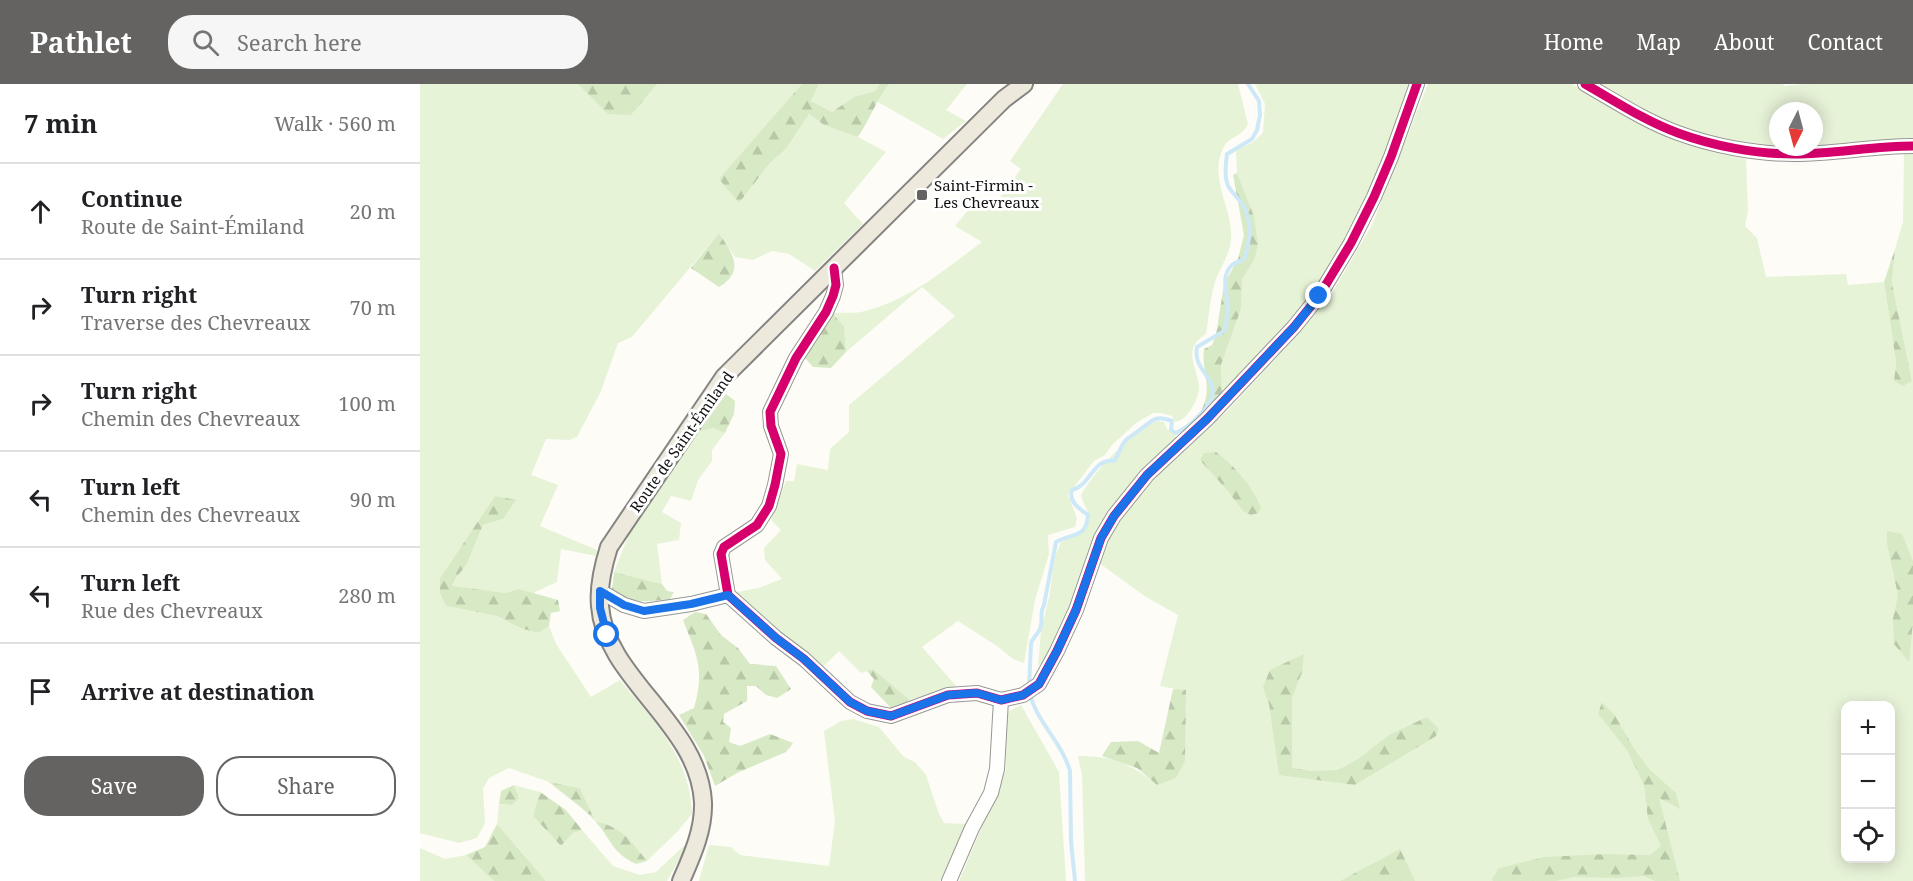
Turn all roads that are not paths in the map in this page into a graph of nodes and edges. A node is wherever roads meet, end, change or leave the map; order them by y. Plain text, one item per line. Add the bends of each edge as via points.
1 (1024, 84) edge
2 (1417, 84) edge
3 (1585, 84) edge
4 (1913, 146) edge
5 (834, 268) junction
6 (600, 591) junction
7 (728, 595) junction
8 (1001, 700) junction
9 (681, 881) edge
10 (949, 881) edge

1 - 5 main road, Route de Saint-Émiland via 1004,99
2 - 8 street via 1374,197 1319,296 1207,419 1147,475 1114,516 1101,538 1076,610 1039,684 1023,695
3 - 4 street via 1677,133 1720,145 1794,154
5 - 6 main road, Route de Saint-Émiland via 724,378 609,547
5 - 7 street via 836,285 826,312 796,358 770,412 782,454 769,506 757,525 724,547 721,554
6 - 7 street via 644,611
6 - 9 main road, Route de Saint-Émiland via 607,635 617,655 696,766 702,819 696,847
7 - 8 street via 850,702 867,711 891,716 948,695 977,693
8 - 10 street via 997,769 991,793

